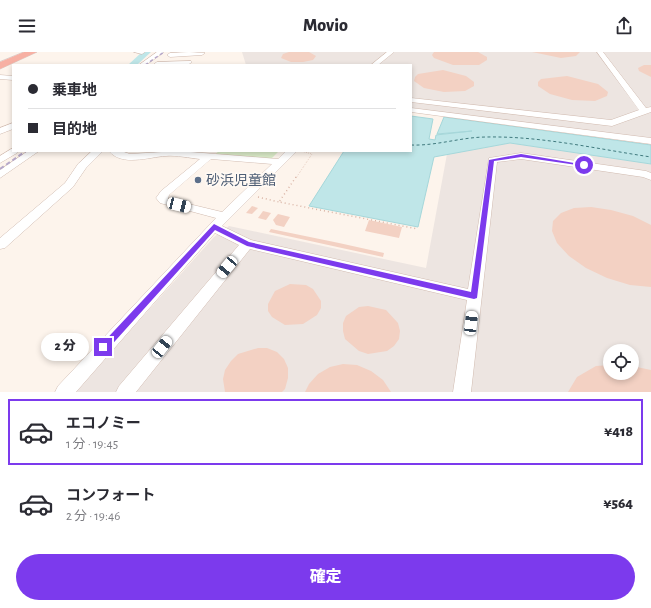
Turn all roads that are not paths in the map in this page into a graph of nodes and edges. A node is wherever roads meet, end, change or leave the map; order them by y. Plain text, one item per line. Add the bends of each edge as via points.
1 (32, 52) edge
2 (136, 52) edge
3 (142, 52) edge
4 (153, 52) edge
5 (161, 52) edge
6 (600, 52) edge
7 (171, 53) edge
8 (394, 53) edge
9 (143, 64) edge
10 (158, 64) edge
11 (189, 64) edge
12 (376, 64) edge
13 (386, 64) edge
14 (0, 66) edge
15 (0, 77) edge
16 (12, 78) edge
17 (412, 100) edge
18 (412, 110) edge
19 (648, 110) edge
20 (12, 126) edge
21 (0, 131) edge
22 (649, 140) edge
23 (12, 152) edge
24 (33, 152) edge
25 (97, 152) edge
26 (116, 152) edge
27 (291, 152) edge
28 (209, 156) junction
29 (0, 160) edge
30 (281, 162) junction
31 (0, 175) edge
32 (651, 177) edge
33 (224, 216) junction
34 (214, 227) junction
35 (3, 238) edge
36 (247, 244) junction
37 (474, 296) junction
38 (64, 392) edge
39 (125, 392) edge
40 (462, 392) edge

1 - 14 highway
2 - 3 street
4 - 5 street
5 - 9 street
6 - 19 street
7 - 10 street
7 - 11 street via 202,55 189,58
8 - 12 street
8 - 13 street
15 - 16 street
17 - 19 street via 612,123
18 - 22 street
20 - 21 street
23 - 29 street
24 - 31 street
25 - 35 street via 82,166 69,186 32,219
26 - 28 street via 130,157 167,153
27 - 30 street
28 - 30 street
28 - 33 street via 162,198 164,201
30 - 33 street
32 - 37 street via 646,174 521,156 492,160
33 - 34 street
34 - 36 street
34 - 38 street
36 - 37 street
36 - 39 street
37 - 40 street

